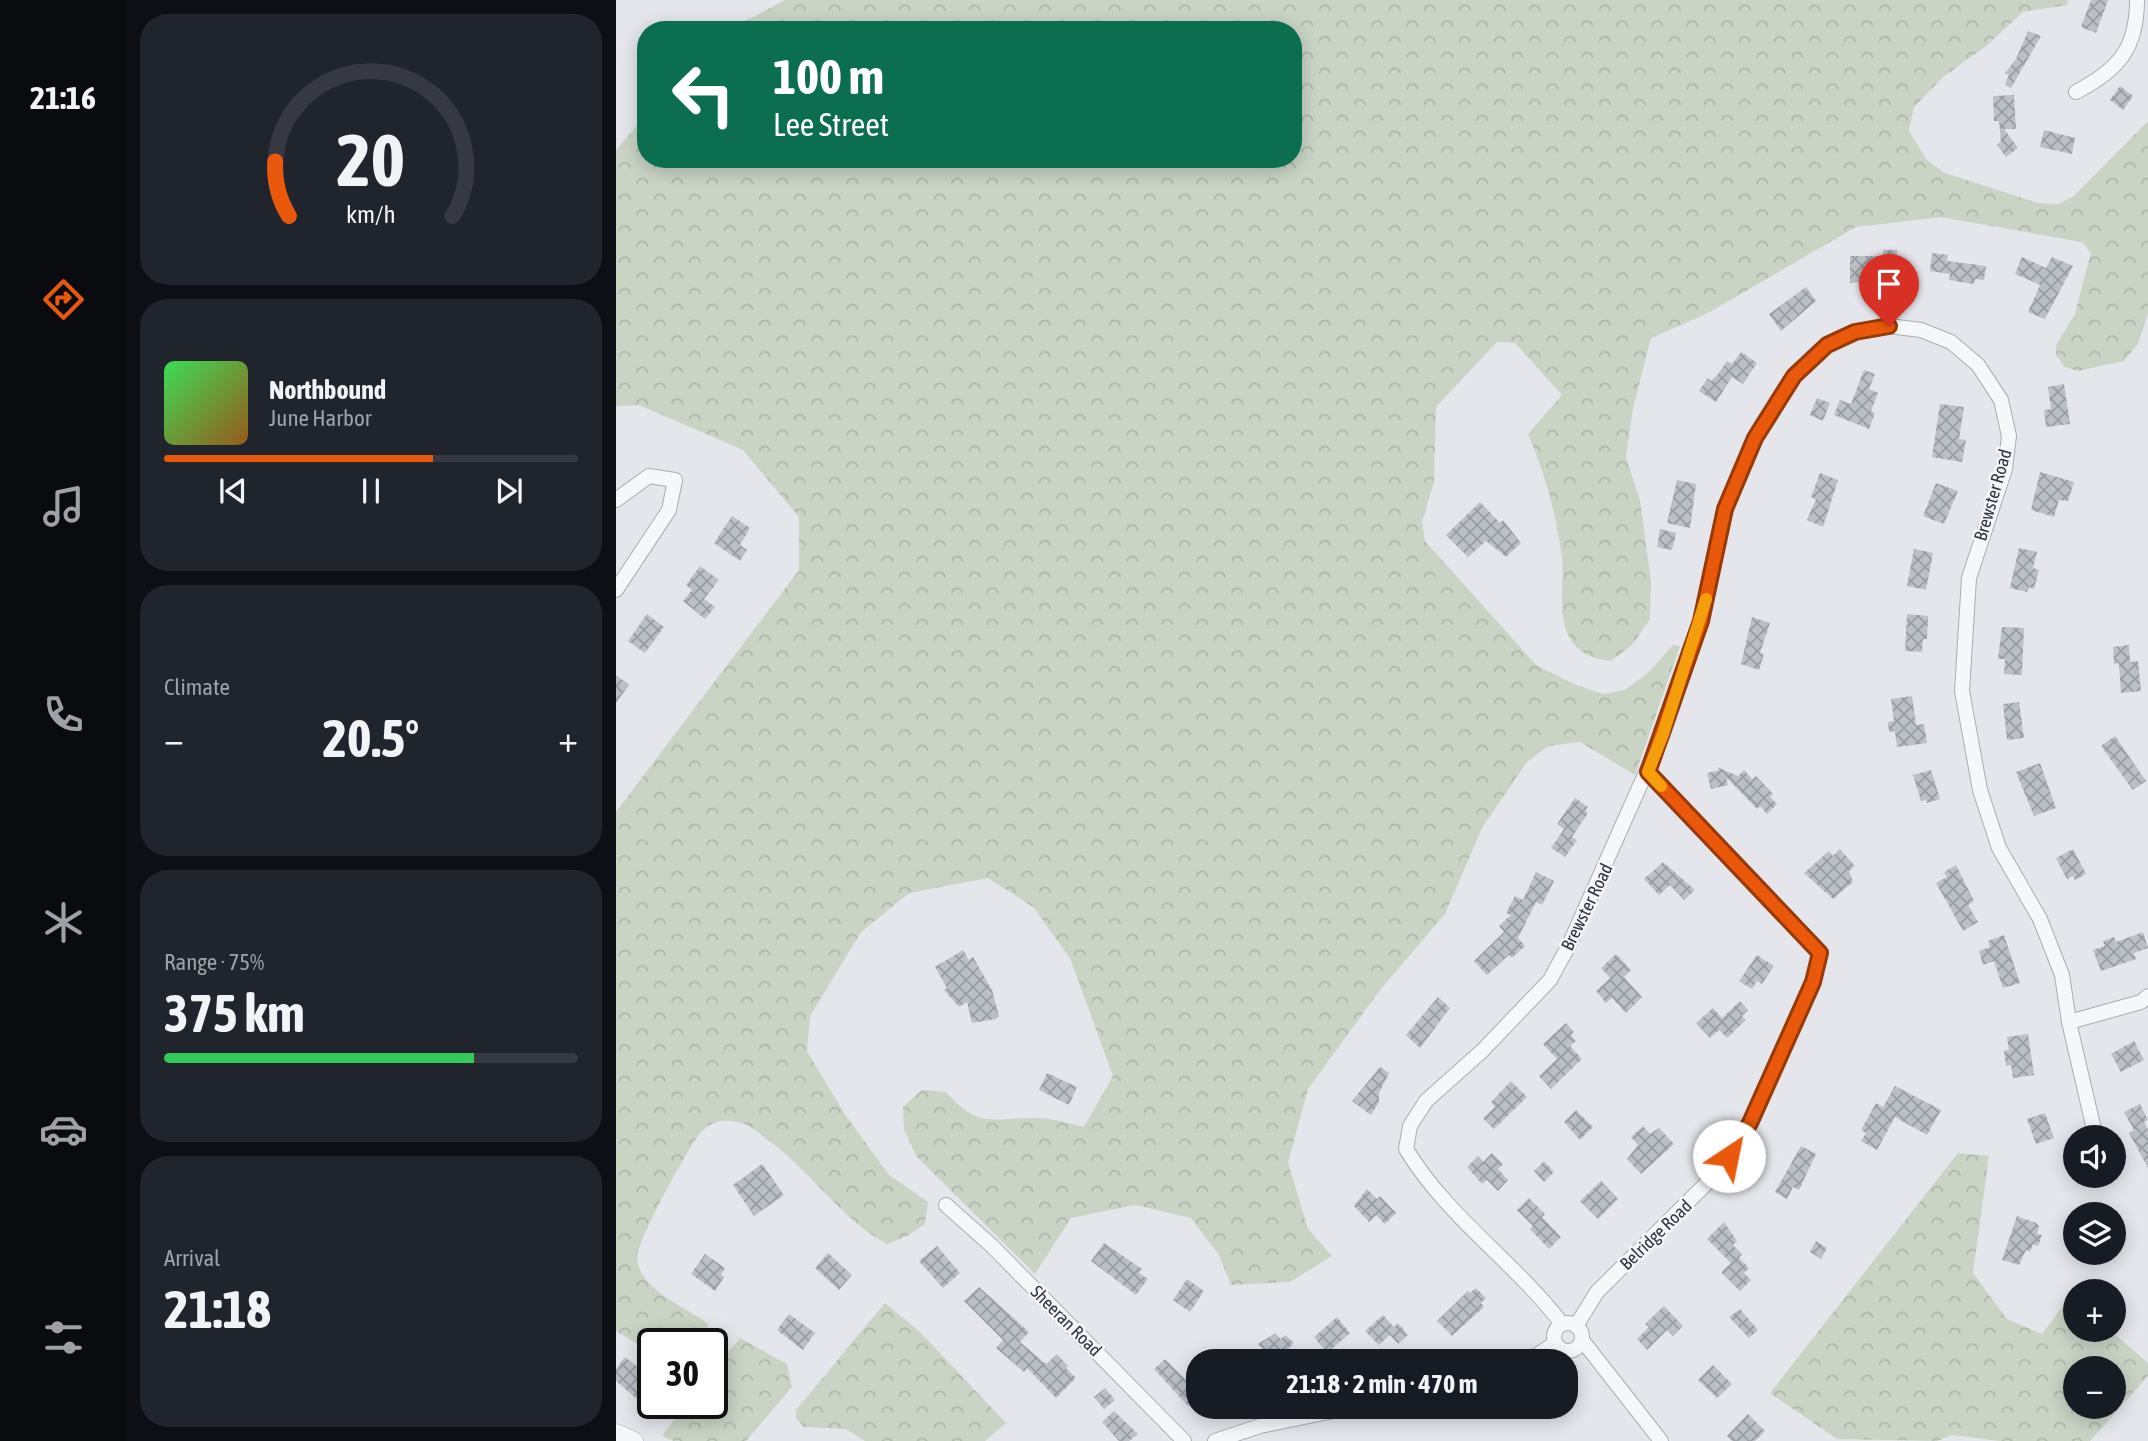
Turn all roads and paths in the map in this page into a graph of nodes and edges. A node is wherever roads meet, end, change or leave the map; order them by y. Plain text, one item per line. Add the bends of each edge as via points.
1 (2137, 0) edge
2 (2076, 92) dead end
3 (616, 500) edge
4 (616, 590) edge
5 (1648, 772) junction
6 (2148, 996) edge
7 (2069, 1022) junction
8 (2093, 1125) edge
9 (946, 1205) dead end
10 (1573, 1330) junction
11 (1555, 1343) junction
12 (1546, 1349) edge
13 (1294, 1419) edge
14 (616, 1433) edge
15 (634, 1441) edge
16 (1184, 1441) edge
17 (1215, 1441) edge
18 (1661, 1441) edge

1 - 2 street via 2137,22 2129,49 2105,77
3 - 4 street via 649,476 675,480 669,510
5 - 7 street, Brewster Road via 1701,621 1725,509 1755,438 1794,376 1827,345 1855,332 1889,326 1921,330 1951,342 1978,365 2001,400 2010,436 2005,469 1969,578 1962,691 1984,802 1999,848 2040,919 2062,975
5 - 10 street, Brewster Road via 1550,980 1426,1101 1410,1126 1406,1149 1432,1188
5 - 10 street, Belridge Road via 1820,953 1813,982 1750,1123 1718,1172 1597,1292
6 - 7 street via 2141,1002
7 - 8 street, Brewster Road
9 - 16 street, Sheeran Road
10 - 11 street, Belridge Road via 1554,1335
10 - 11 street via 1572,1351 1563,1351
10 - 18 street, Brewster Road
11 - 12 street
13 - 17 street
14 - 15 street

